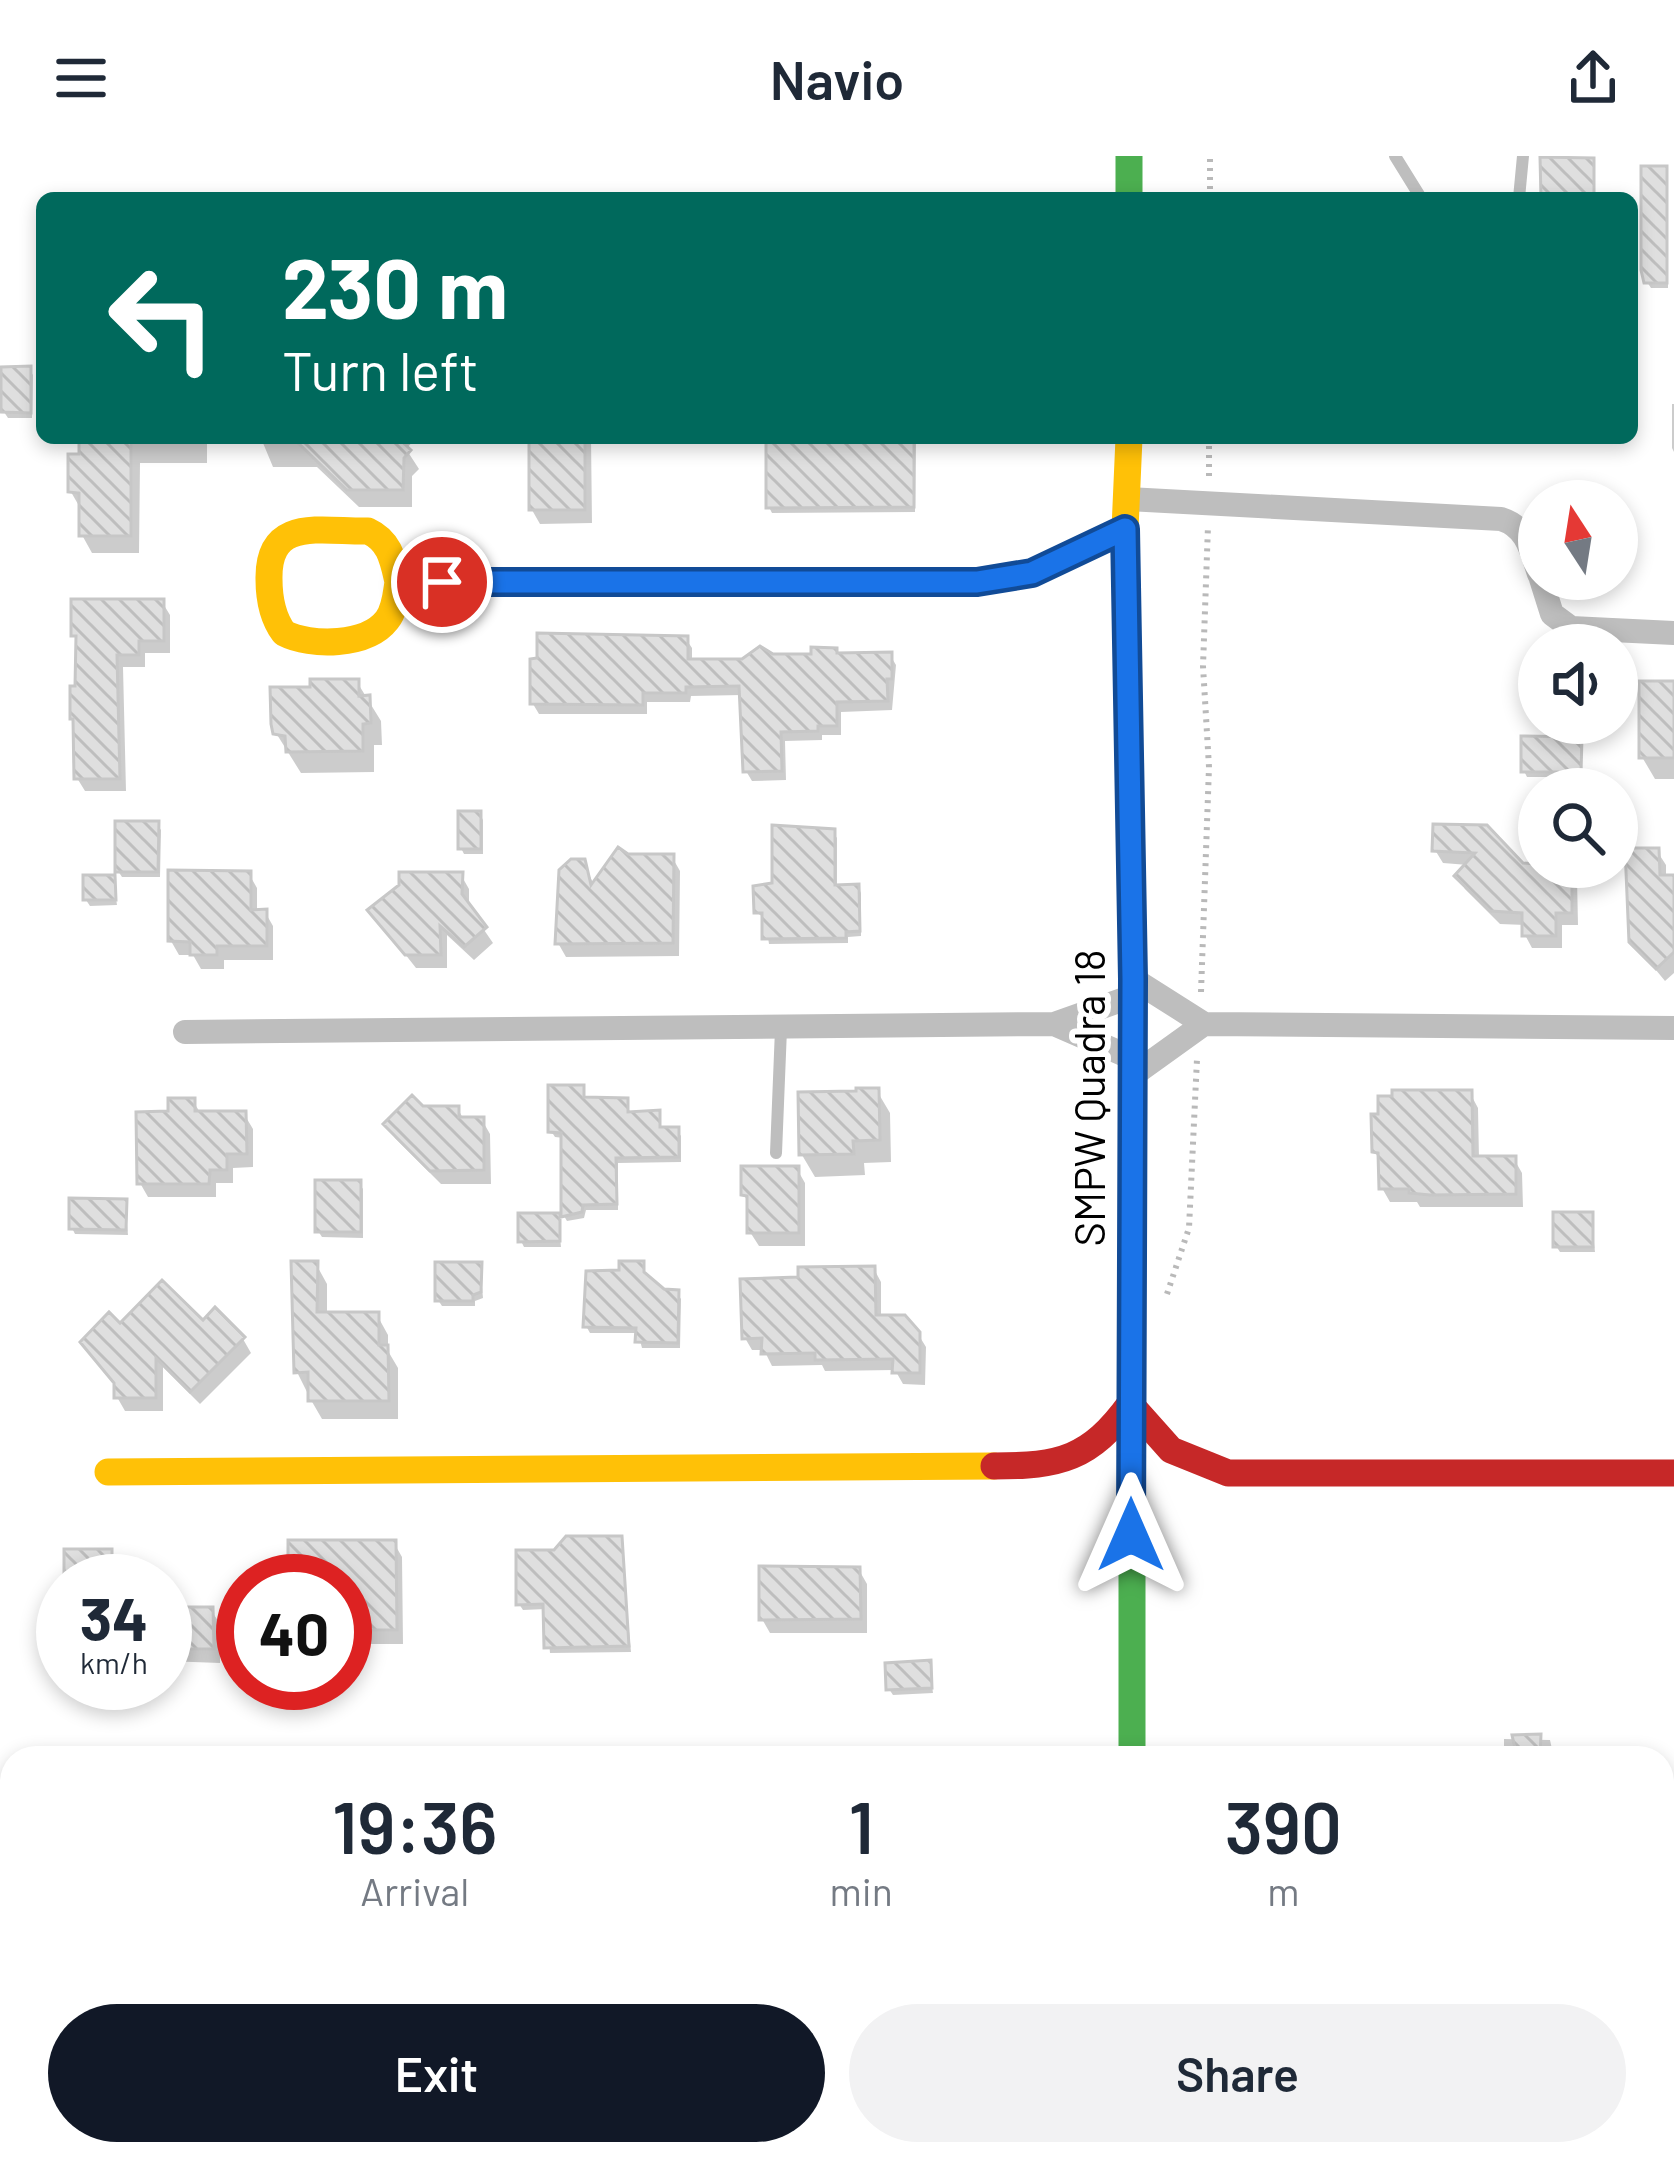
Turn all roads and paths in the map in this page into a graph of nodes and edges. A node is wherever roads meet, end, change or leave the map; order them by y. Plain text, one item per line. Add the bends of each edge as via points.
1 (1129, 156) edge
2 (1210, 156) edge
3 (1395, 156) edge
4 (1523, 156) edge
5 (1129, 192) edge
6 (1210, 192) edge
7 (1417, 192) edge
8 (1520, 192) edge
9 (1129, 444) edge
10 (1209, 444) edge
11 (1129, 499) junction
12 (1209, 502) junction
13 (1518, 528) edge
14 (1125, 529) junction
15 (398, 582) junction
16 (1548, 600) edge
17 (1674, 633) edge
18 (1133, 987) junction
19 (1054, 1024) junction
20 (1200, 1024) junction
21 (1674, 1028) edge
22 (781, 1029) junction
23 (184, 1032) dead end
24 (1133, 1067) junction
25 (776, 1153) dead end
26 (1166, 1296) dead end
27 (1130, 1403) junction
28 (108, 1472) dead end
29 (1674, 1473) edge
30 (1132, 1746) edge

1 - 5 street
2 - 6 path
3 - 7 lane
4 - 8 lane
9 - 11 street, SMPW Quadra 18
10 - 12 path
11 - 12 street
11 - 14 street, SMPW Quadra 18
12 - 13 street via 1501,518
12 - 20 path
14 - 15 street via 1032,573 977,582
14 - 18 street, SMPW Quadra 18
15 - 15 street via 391,615 374,631 297,639 273,616 270,555 289,532 368,531 387,545
16 - 17 street via 1571,628
18 - 19 street
18 - 20 street
18 - 24 street, SMPW Quadra 18
19 - 22 street
19 - 24 street
20 - 21 street
20 - 24 street
20 - 26 path via 1189,1228
22 - 23 street
22 - 25 lane
24 - 27 street, SMPW Quadra 18
27 - 28 street via 1093,1450 1039,1466
27 - 29 street via 1178,1458 1228,1474
27 - 30 street, SMPW Quadra 18

